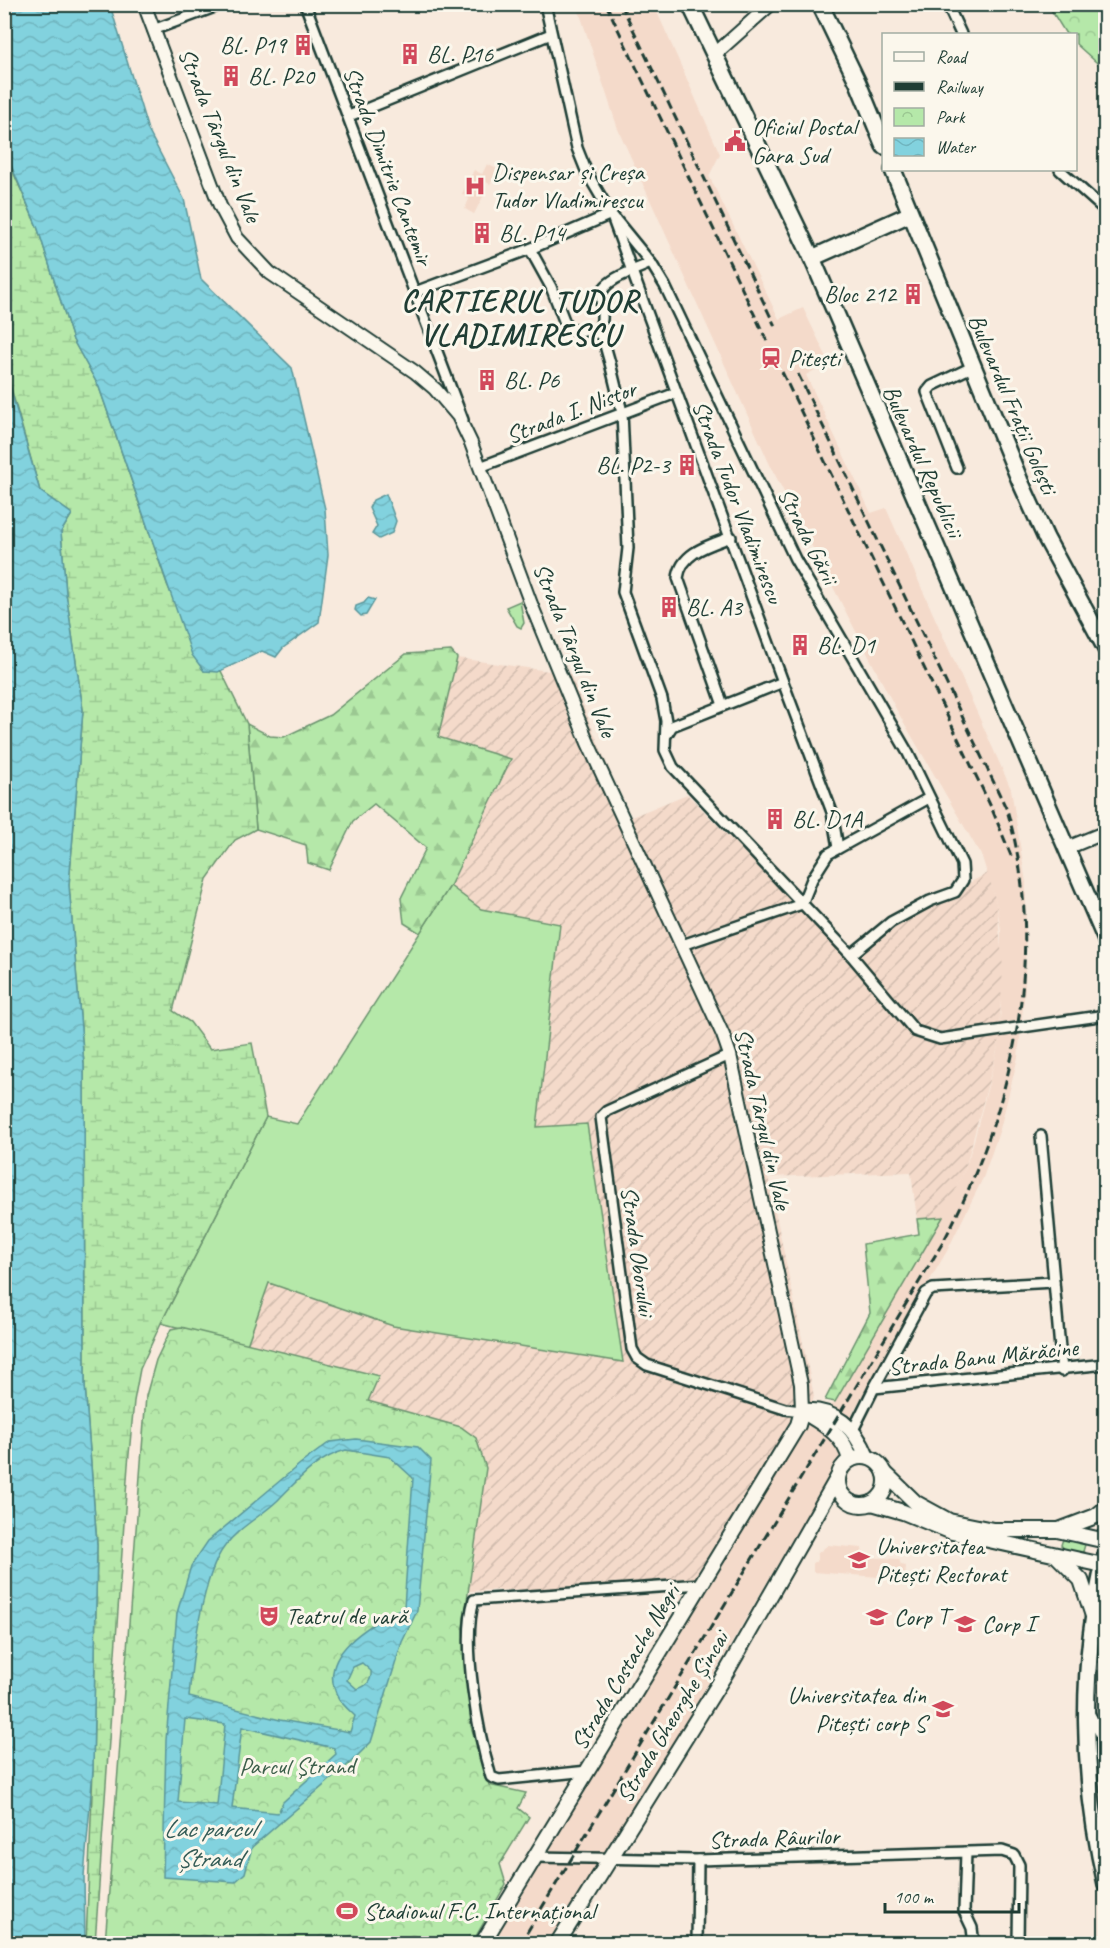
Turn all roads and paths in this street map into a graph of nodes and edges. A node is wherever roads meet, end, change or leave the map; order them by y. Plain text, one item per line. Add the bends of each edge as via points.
1 (144, 4) edge
2 (223, 4) edge
3 (304, 4) edge
4 (544, 4) edge
5 (690, 4) edge
6 (771, 4) edge
7 (820, 4) edge
8 (948, 4) edge
9 (153, 30) junction
10 (961, 33) edge
11 (551, 34) junction
12 (715, 54) junction
13 (349, 116) junction
14 (882, 141) edge
15 (893, 171) edge
16 (1061, 171) edge
17 (1106, 211) edge
18 (611, 214) junction
19 (910, 214) junction
20 (530, 249) junction
21 (813, 258) junction
22 (651, 263) junction
23 (632, 272) junction
24 (415, 292) junction
25 (598, 333) junction
26 (972, 367) junction
27 (676, 393) junction
28 (622, 412) junction
29 (471, 443) junction
30 (480, 467) junction
31 (957, 468) dead end
32 (731, 537) junction
33 (1106, 649) edge
34 (783, 682) junction
35 (723, 705) junction
36 (666, 736) junction
37 (929, 798) junction
38 (1106, 832) edge
39 (838, 848) junction
40 (1067, 848) junction
41 (802, 903) junction
42 (1106, 940) edge
43 (682, 945) junction
44 (851, 955) junction
45 (1106, 1015) edge
46 (730, 1055) junction
47 (1041, 1136) dead end
48 (1054, 1282) junction
49 (1106, 1364) edge
50 (1062, 1371) junction
51 (874, 1388) junction
52 (802, 1411) junction
53 (853, 1430) junction
54 (867, 1457) junction
55 (850, 1460) junction
56 (885, 1473) junction
57 (838, 1477) junction
58 (845, 1498) junction
59 (872, 1503) junction
60 (1106, 1508) edge
61 (819, 1509) junction
62 (1057, 1530) junction
63 (1106, 1542) edge
64 (1056, 1556) junction
65 (1104, 1560) edge
66 (701, 1584) junction
67 (1094, 1617) junction
68 (1086, 1707) junction
69 (1106, 1744) edge
70 (588, 1771) junction
71 (966, 1852) junction
72 (535, 1857) junction
73 (612, 1858) junction
74 (698, 1860) junction
75 (1105, 1877) edge
76 (482, 1944) edge
77 (557, 1944) edge
78 (698, 1944) edge
79 (974, 1944) edge
80 (1018, 1944) edge

1 - 9 street, Strada Târgul din Vale
2 - 9 street
3 - 13 street, Strada Dimitrie Cantemir
4 - 11 street, Strada Tudor Vladimirescu
5 - 12 main road, Bulevardul Republicii
6 - 12 street
7 - 14 main road
8 - 10 street
9 - 29 street, Strada Târgul din Vale via 220,206 237,238 270,273 394,356 435,389 458,416
11 - 13 street
11 - 18 street, Strada Tudor Vladimirescu via 577,148
12 - 21 main road, Bulevardul Republicii
13 - 24 street, Strada Dimitrie Cantemir
15 - 19 main road, Bulevardul Frații Golești
16 - 17 street
18 - 20 street
18 - 22 street, Strada Gării
18 - 23 street, Strada Tudor Vladimirescu
19 - 21 main road
19 - 26 main road, Bulevardul Frații Golești
20 - 24 street
20 - 25 street via 567,327
21 - 40 main road, Bulevardul Republicii
22 - 23 street
22 - 37 street, Strada Gării via 694,343 795,560 908,753
23 - 25 street via 608,284 603,291 604,316
23 - 27 street, Strada Tudor Vladimirescu
24 - 29 street, Strada Dimitrie Cantemir
25 - 28 street via 608,354
26 - 31 street via 927,392
26 - 33 main road, Bulevardul Frații Golești via 1046,538
27 - 28 street, Strada I. Nistor
27 - 32 street, Strada Tudor Vladimirescu
28 - 30 street, Strada I. Nistor
28 - 36 street via 628,548 623,592 662,699
29 - 30 street, Strada Târgul din Vale
30 - 43 street, Strada Târgul din Vale via 588,743
32 - 34 street, Strada Tudor Vladimirescu
32 - 35 street via 700,549 683,563 678,578
34 - 35 street
34 - 39 street, Strada Tudor Vladimirescu via 832,812
35 - 36 street via 672,726
36 - 41 street via 665,750 673,767
37 - 39 street
37 - 44 street, Strada Gării via 962,864 963,880 955,892 891,922
38 - 40 street
39 - 41 street via 819,866
40 - 42 main road, Bulevardul Republicii
41 - 43 street
41 - 44 street
43 - 46 street, Strada Târgul din Vale
44 - 45 street via 915,1031 926,1036 939,1039
46 - 52 street, Strada Târgul din Vale via 801,1384
46 - 52 street, Strada Oborului via 607,1110 601,1117 632,1349 647,1365
47 - 48 street
48 - 50 street
48 - 51 street via 933,1289 926,1293
49 - 50 street, Strada Banu Mărăcine
50 - 51 street, Strada Banu Mărăcine
51 - 53 street, Strada Banu Mărăcine
52 - 53 main road via 829,1414
52 - 55 main road via 837,1434 847,1447
52 - 66 main road, Strada Costache Negri via 798,1425
53 - 54 main road
54 - 55 main road
54 - 56 main road via 878,1462
55 - 57 main road
56 - 59 main road via 883,1493
56 - 62 main road via 916,1503 949,1521 993,1530
57 - 58 main road
57 - 61 main road, Strada Gheorghe Șincai
58 - 59 main road via 858,1505
58 - 61 main road
59 - 64 main road via 952,1532
60 - 62 main road via 1096,1516
61 - 73 main road, Strada Gheorghe Șincai via 727,1671
62 - 63 main road
64 - 65 main road
64 - 67 main road via 1081,1580
65 - 67 main road
66 - 70 main road, Strada Costache Negri
66 - 70 street via 474,1600 469,1628 475,1694 491,1777
67 - 68 main road
68 - 69 street
68 - 75 main road via 1091,1802
70 - 72 main road, Strada Costache Negri
71 - 74 street, Strada Râurilor
71 - 79 street via 964,1911
71 - 80 street, Strada Râurilor via 1002,1851 1014,1855 1020,1877
72 - 73 street, Strada Râurilor
72 - 76 main road, Strada Costache Negri
73 - 74 street, Strada Râurilor
73 - 77 main road, Strada Gheorghe Șincai
74 - 78 street

